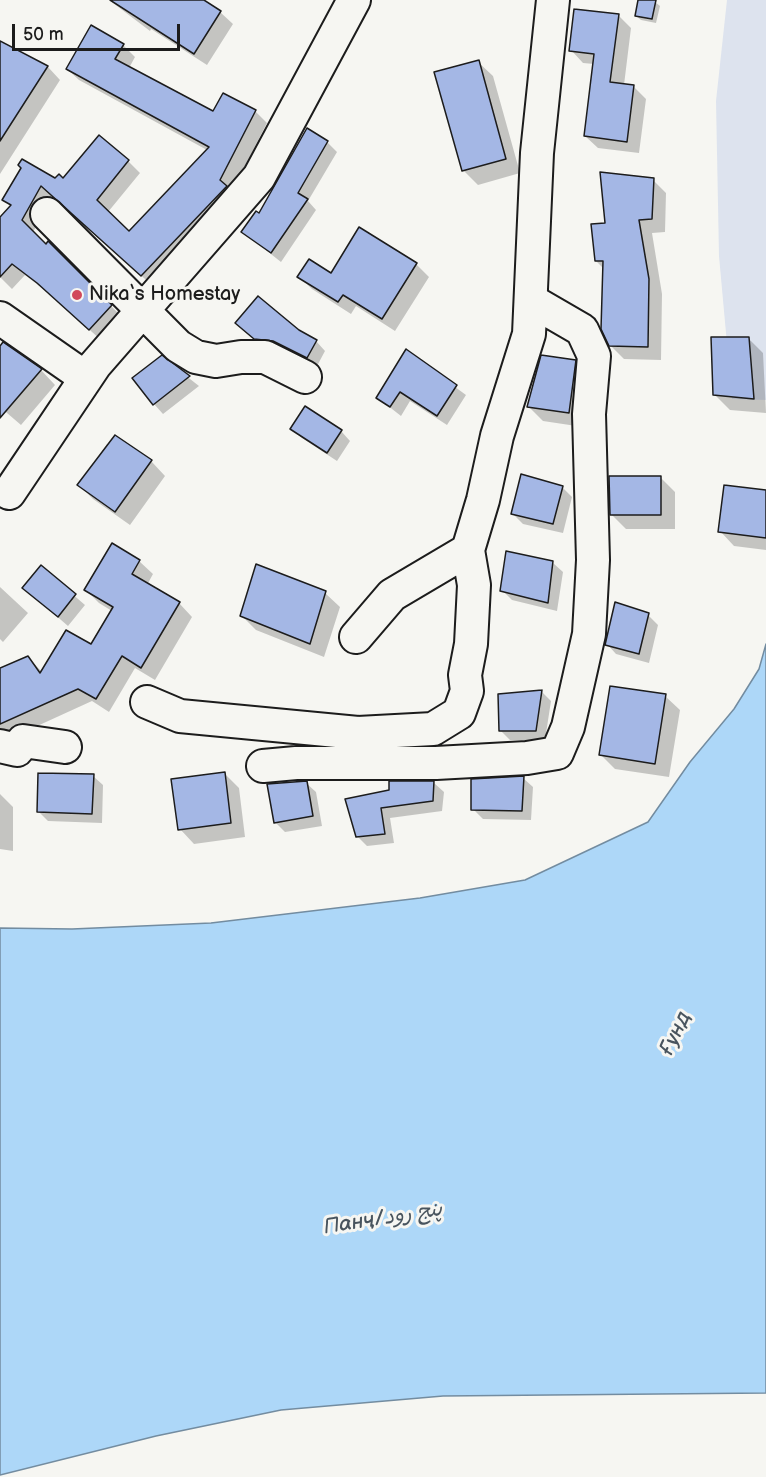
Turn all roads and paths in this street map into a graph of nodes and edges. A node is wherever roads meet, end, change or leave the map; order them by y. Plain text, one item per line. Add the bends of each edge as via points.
1 (354, 0) edge
2 (554, 0) edge
3 (47, 214) dead end
4 (532, 301) junction
5 (141, 312) junction
6 (0, 318) edge
7 (305, 377) dead end
8 (86, 378) junction
9 (9, 493) dead end
10 (468, 550) junction
11 (356, 638) dead end
12 (147, 702) dead end
13 (0, 746) edge
14 (65, 747) dead end
15 (263, 766) dead end

1 - 5 street via 259,177
2 - 4 street via 537,153
3 - 5 street
4 - 10 street via 528,334
4 - 15 street via 582,330 594,356 589,414 593,560 589,634 568,727 556,753 436,763
5 - 7 street via 196,357 216,361 265,357
5 - 8 street
6 - 8 street
8 - 9 street
10 - 11 street via 392,595
10 - 12 street via 474,585 465,675 467,691 459,713 433,729 358,733 300,728 180,716
13 - 14 street via 17,750 23,741

